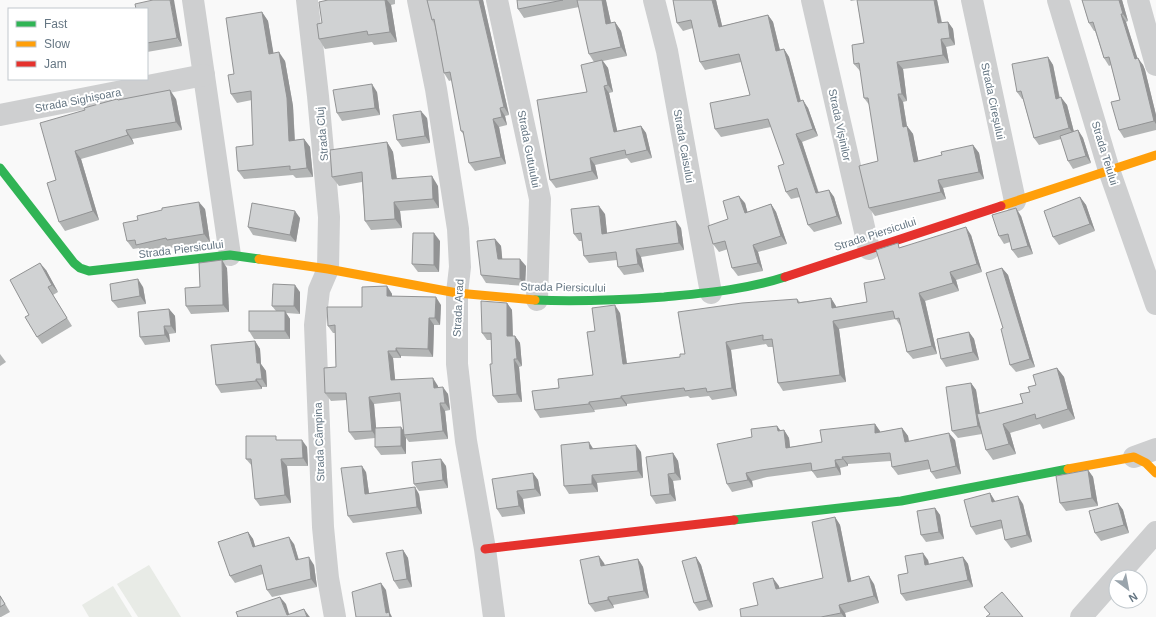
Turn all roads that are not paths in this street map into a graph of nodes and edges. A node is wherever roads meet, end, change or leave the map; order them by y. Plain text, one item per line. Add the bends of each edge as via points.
1 (193, 0) edge
2 (307, 0) edge
3 (418, 0) edge
4 (497, 0) edge
5 (654, 0) edge
6 (812, 0) edge
7 (972, 0) edge
8 (1058, 0) edge
9 (1138, 0) edge
10 (1156, 66) edge
11 (204, 75) junction
12 (0, 115) edge
13 (1156, 155) edge
14 (0, 168) edge
15 (1110, 170) junction
16 (1015, 201) junction
17 (869, 249) junction
18 (230, 255) junction
19 (328, 269) junction
20 (457, 293) junction
21 (711, 293) junction
22 (537, 300) junction
23 (1156, 304) edge
24 (1156, 448) edge
25 (1134, 457) junction
26 (1156, 473) edge
27 (1156, 532) edge
28 (485, 549) junction
29 (335, 617) edge
30 (494, 617) edge
31 (1080, 617) edge

1 - 11 street
2 - 19 street, Strada Cluj via 329,217
3 - 20 street, Strada Arad via 455,202 460,267
4 - 22 street, Strada Gutuiului via 540,199
5 - 21 street, Strada Caisului via 667,51
6 - 17 street, Strada Vișinilor
7 - 16 street, Strada Cireșului
8 - 15 street, Strada Teiului
9 - 10 street
11 - 12 street, Strada Sighișoara
11 - 18 street
13 - 15 street, Strada Piersicului
14 - 18 street, Strada Piersicului via 80,268 102,271
15 - 16 street, Strada Piersicului
15 - 23 street, Strada Teiului
16 - 17 street, Strada Piersicului
17 - 21 street, Strada Piersicului via 760,285
18 - 19 street, Strada Piersicului
19 - 20 street, Strada Piersicului
19 - 29 street, Strada Câmpina via 319,290 315,325 323,519 328,578
20 - 22 street, Strada Piersicului
20 - 28 street, Strada Arad via 457,364 466,441
21 - 22 street, Strada Piersicului via 622,300
24 - 25 street
25 - 26 street via 1146,463
25 - 28 street via 900,501
27 - 31 street
28 - 30 street, Strada Arad

